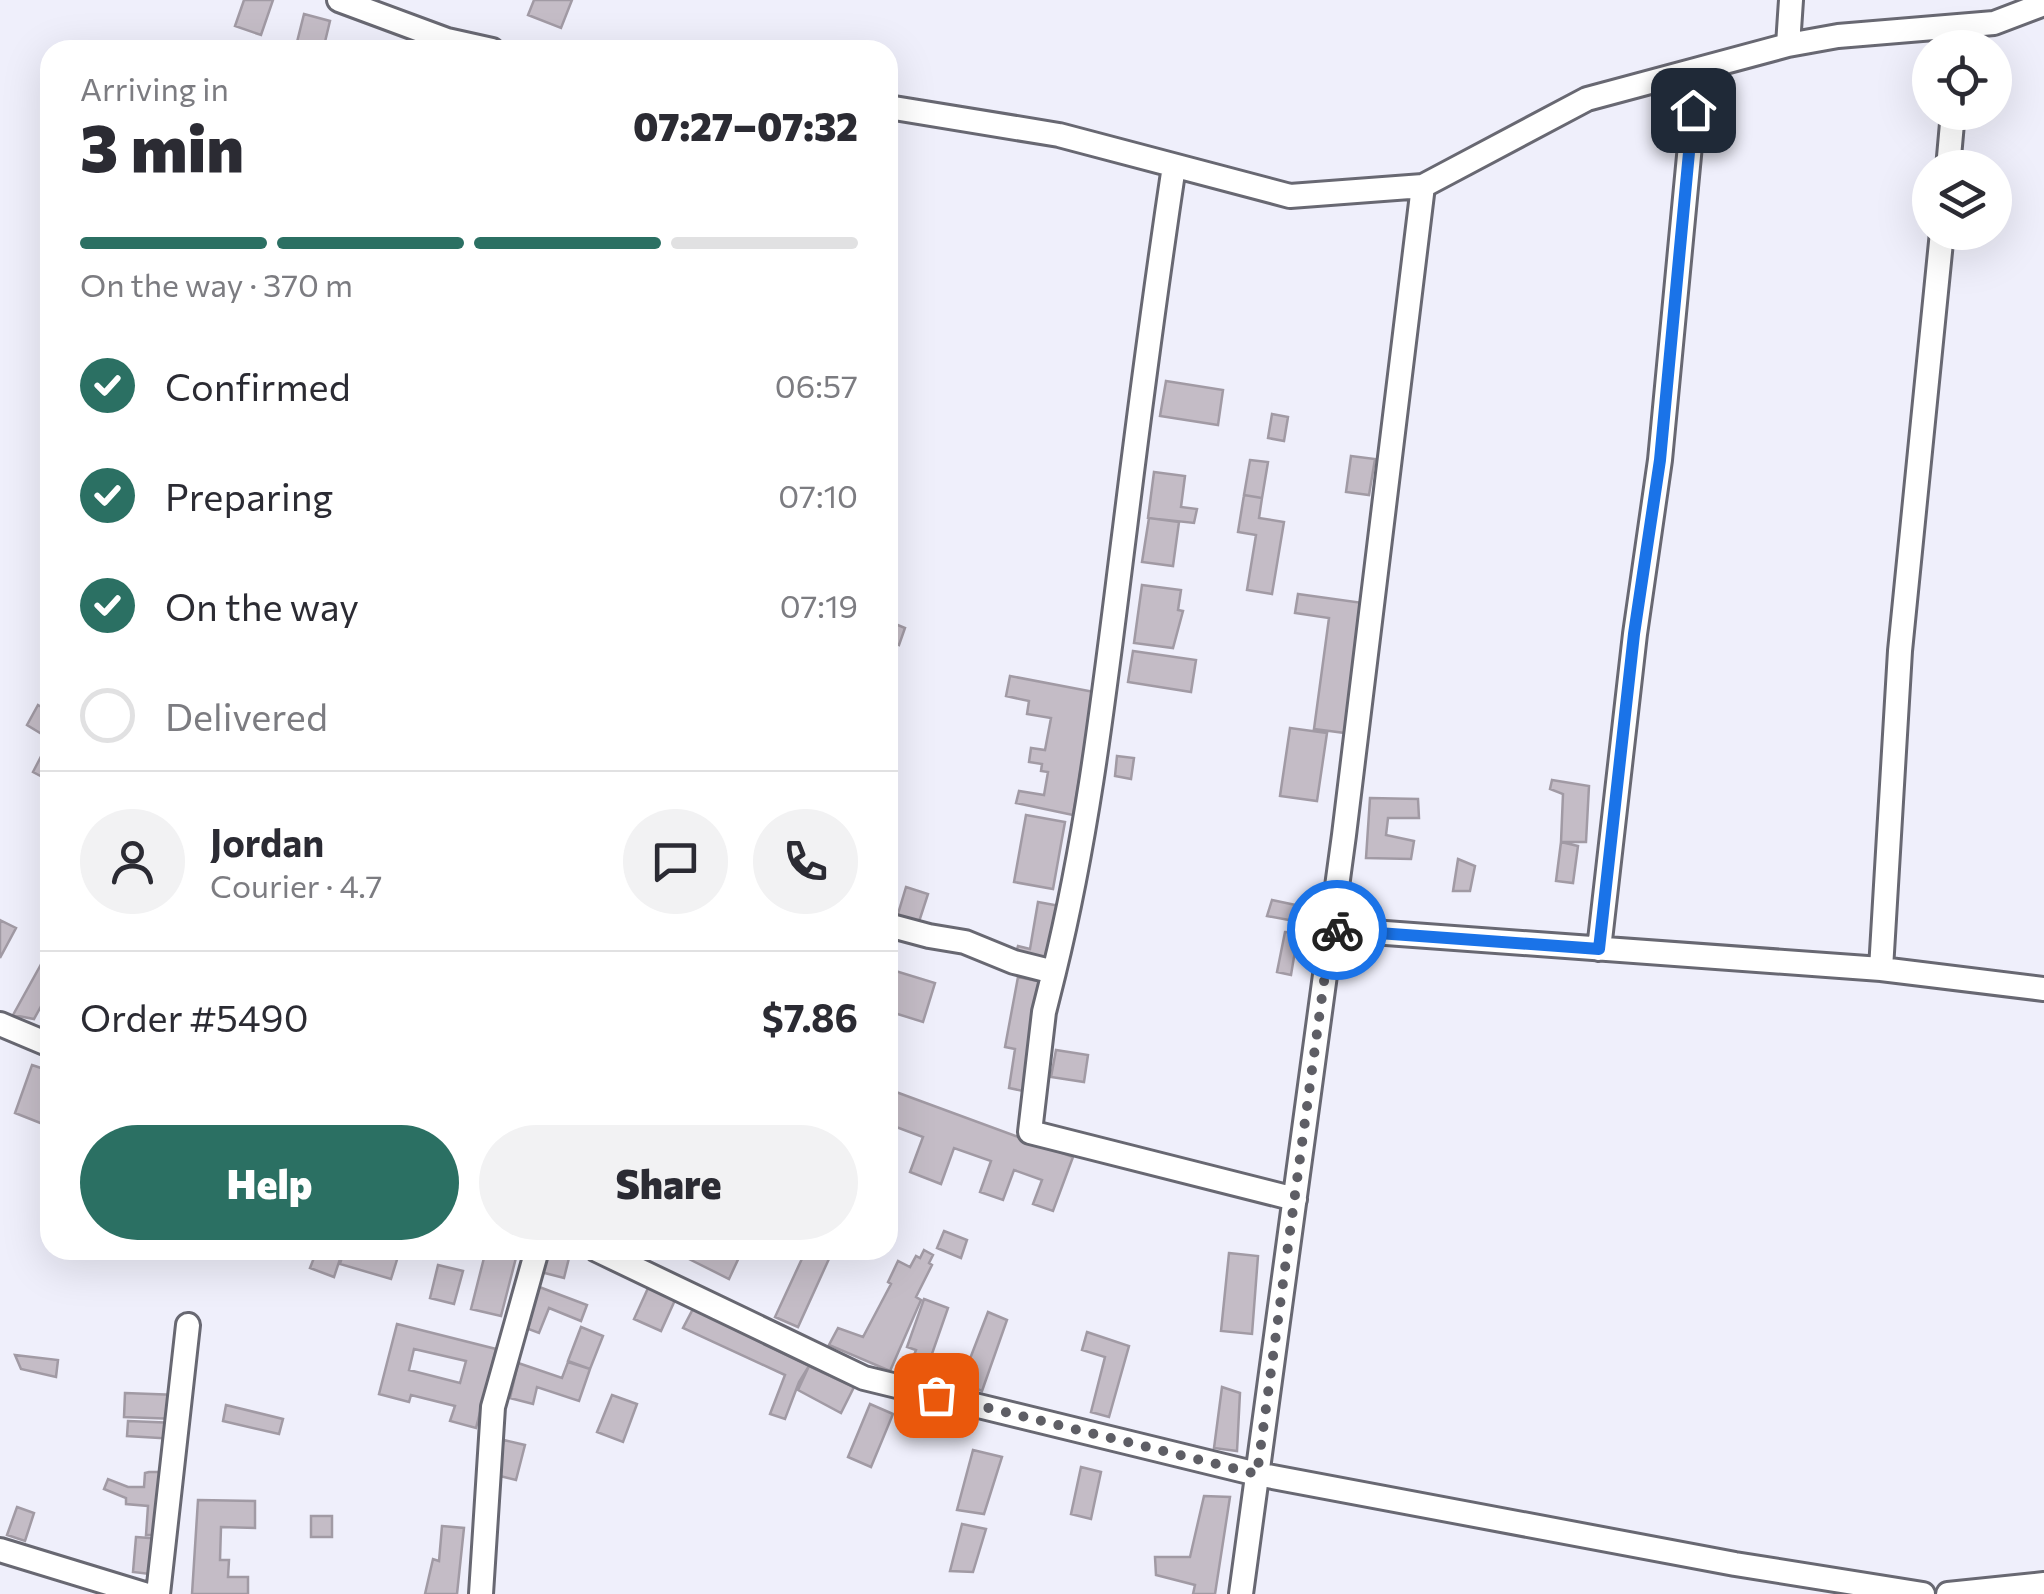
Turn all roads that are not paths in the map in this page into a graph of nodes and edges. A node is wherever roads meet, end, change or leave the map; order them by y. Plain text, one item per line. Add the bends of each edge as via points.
1 (338, 0) edge
2 (1791, 0) edge
3 (2039, 3) edge
4 (1977, 30) edge
5 (1912, 37) edge
6 (446, 40) edge
7 (1788, 45) junction
8 (1696, 72) junction
9 (898, 109) edge
10 (1174, 166) junction
11 (1423, 186) junction
12 (1940, 250) edge
13 (898, 927) edge
14 (1331, 930) junction
15 (1599, 949) junction
16 (1881, 969) junction
17 (1054, 972) junction
18 (2044, 988) edge
19 (0, 1024) edge
20 (40, 1041) edge
21 (1294, 1200) junction
22 (534, 1260) edge
23 (618, 1260) edge
24 (188, 1325) dead end
25 (1257, 1474) junction
26 (0, 1550) edge
27 (2044, 1584) edge
28 (144, 1594) edge
29 (158, 1594) edge
30 (481, 1594) edge
31 (1241, 1594) edge
32 (1923, 1594) edge
33 (1948, 1594) edge

1 - 6 street
2 - 7 street
3 - 4 street
5 - 7 street via 1838,36
7 - 8 street
8 - 11 street via 1587,99
8 - 15 street via 1660,460
9 - 10 street via 1059,136
10 - 11 street via 1290,196
10 - 17 street via 1112,650
11 - 14 street
12 - 16 street via 1900,651
13 - 17 street
14 - 15 street
14 - 21 street
15 - 16 street
16 - 18 street
17 - 21 street via 1030,1132
19 - 20 street
21 - 25 street
22 - 30 street via 493,1407
23 - 25 street via 864,1378
24 - 29 street
25 - 31 street
25 - 32 street
26 - 28 street
27 - 33 street

